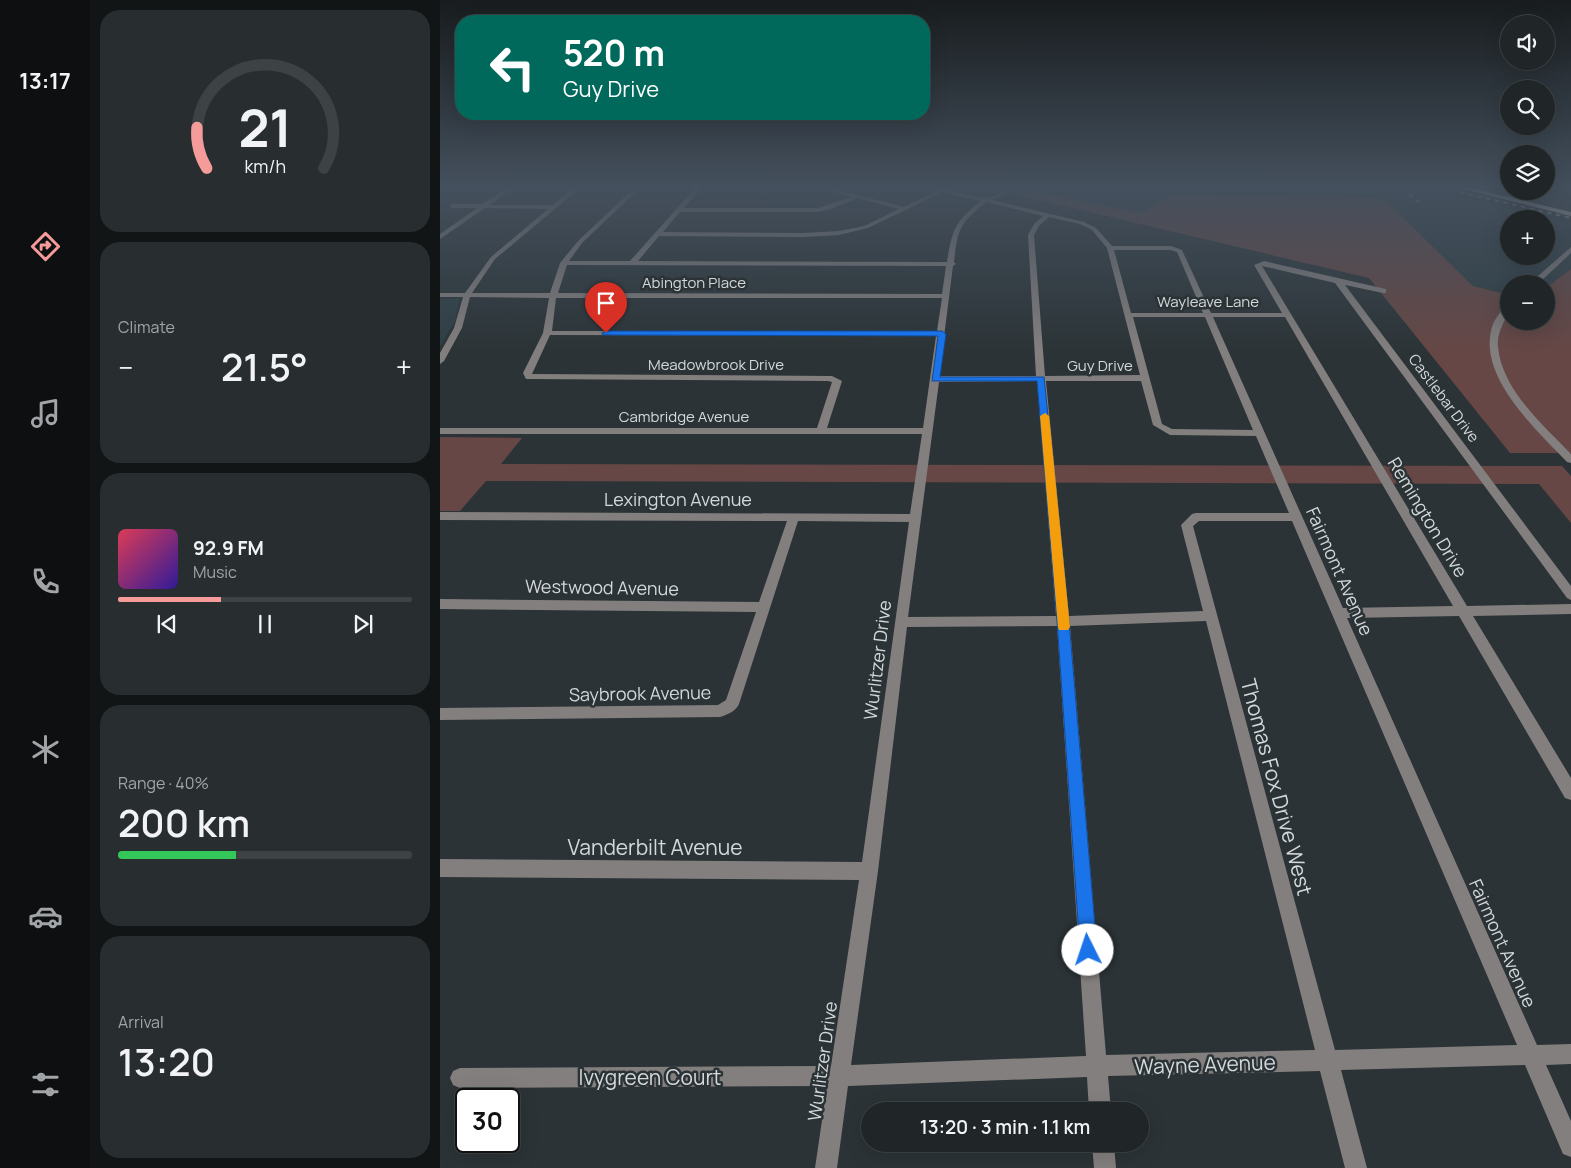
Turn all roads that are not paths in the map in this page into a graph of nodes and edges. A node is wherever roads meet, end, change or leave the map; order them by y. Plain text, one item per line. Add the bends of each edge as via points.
1 (512, 243) edge
2 (580, 243) edge
3 (650, 243) edge
4 (954, 243) edge
5 (1032, 243) edge
6 (1105, 243) edge
7 (1110, 248) junction
8 (1571, 249) edge
9 (564, 263) junction
10 (632, 263) junction
11 (952, 264) junction
12 (1544, 275) edge
13 (1338, 281) junction
14 (1383, 291) dead end
15 (440, 295) edge
16 (467, 295) junction
17 (553, 295) junction
18 (947, 296) junction
19 (1129, 315) junction
20 (1207, 315) junction
21 (1287, 315) junction
22 (1500, 318) edge
23 (547, 333) junction
24 (942, 334) junction
25 (440, 361) edge
26 (1145, 378) junction
27 (935, 379) junction
28 (1041, 379) junction
29 (440, 431) edge
30 (821, 431) junction
31 (928, 431) junction
32 (1258, 432) junction
33 (1571, 460) edge
34 (440, 516) edge
35 (794, 517) junction
36 (1296, 517) junction
37 (915, 518) junction
38 (1571, 594) edge
39 (440, 604) edge
40 (765, 607) junction
41 (1571, 609) edge
42 (1464, 611) junction
43 (1339, 613) junction
44 (1210, 616) junction
45 (1063, 621) junction
46 (901, 622) junction
47 (440, 714) edge
48 (1571, 793) edge
49 (440, 868) edge
50 (869, 871) junction
51 (1571, 1054) edge
52 (1532, 1055) junction
53 (1327, 1060) junction
54 (1097, 1066) junction
55 (839, 1076) junction
56 (460, 1078) dead end
57 (1099, 1102) edge
58 (1571, 1146) edge
59 (1104, 1152) edge
60 (826, 1168) edge
61 (1105, 1168) edge
62 (1356, 1168) edge

1 - 16 street via 493,258
2 - 9 street, Meadowbrook Drive
3 - 10 street
4 - 11 street, Wurlitzer Drive
5 - 28 street
6 - 7 street
7 - 19 street
7 - 20 street, Fairmont Avenue via 1171,248 1180,251
8 - 12 street
9 - 10 street
9 - 17 street, Meadowbrook Drive
10 - 11 street
11 - 18 street, Wurlitzer Drive
13 - 14 street
13 - 21 street, Remington Drive via 1264,263 1258,265
13 - 38 street, Castlebar Drive
15 - 16 street, Abington Place
16 - 17 street, Abington Place
16 - 25 street via 458,328
17 - 18 street, Abington Place
17 - 23 street, Meadowbrook Drive
18 - 24 street, Wurlitzer Drive
19 - 20 street, Wayleave Lane
19 - 26 street
20 - 21 street, Wayleave Lane
20 - 32 street, Fairmont Avenue
21 - 42 street, Remington Drive
22 - 33 street via 1492,342 1496,364 1520,403
23 - 24 street
23 - 30 street, Meadowbrook Drive via 527,374 529,377 829,378 836,381
24 - 27 street, Wurlitzer Drive
26 - 28 street, Guy Drive
26 - 32 street via 1158,425 1170,432
27 - 28 street, Guy Drive
27 - 31 street, Wurlitzer Drive
28 - 45 street
29 - 30 street, Cambridge Avenue
30 - 31 street, Cambridge Avenue
31 - 37 street, Wurlitzer Drive
32 - 36 street, Fairmont Avenue
34 - 35 street, Lexington Avenue
35 - 37 street, Lexington Avenue
35 - 40 street, Saybrook Avenue
36 - 43 street, Fairmont Avenue
36 - 44 street, Thomas Fox Drive West via 1196,518 1187,525
37 - 46 street, Wurlitzer Drive
39 - 40 street, Westwood Avenue
40 - 47 street, Saybrook Avenue via 732,704 720,711
41 - 42 street
42 - 43 street
42 - 48 street, Remington Drive
43 - 52 street, Fairmont Avenue
44 - 45 street
44 - 53 street, Thomas Fox Drive West
45 - 46 street
45 - 54 street
46 - 50 street, Wurlitzer Drive
49 - 50 street, Vanderbilt Avenue
50 - 55 street, Wurlitzer Drive
51 - 52 street, Wayne Avenue
52 - 53 street, Wayne Avenue
52 - 58 street, Fairmont Avenue
53 - 54 street, Wayne Avenue
53 - 62 street, Thomas Fox Drive West
54 - 55 street, Wayne Avenue
54 - 57 street
55 - 56 street, Ivygreen Court
55 - 60 street, Wurlitzer Drive
59 - 61 street

